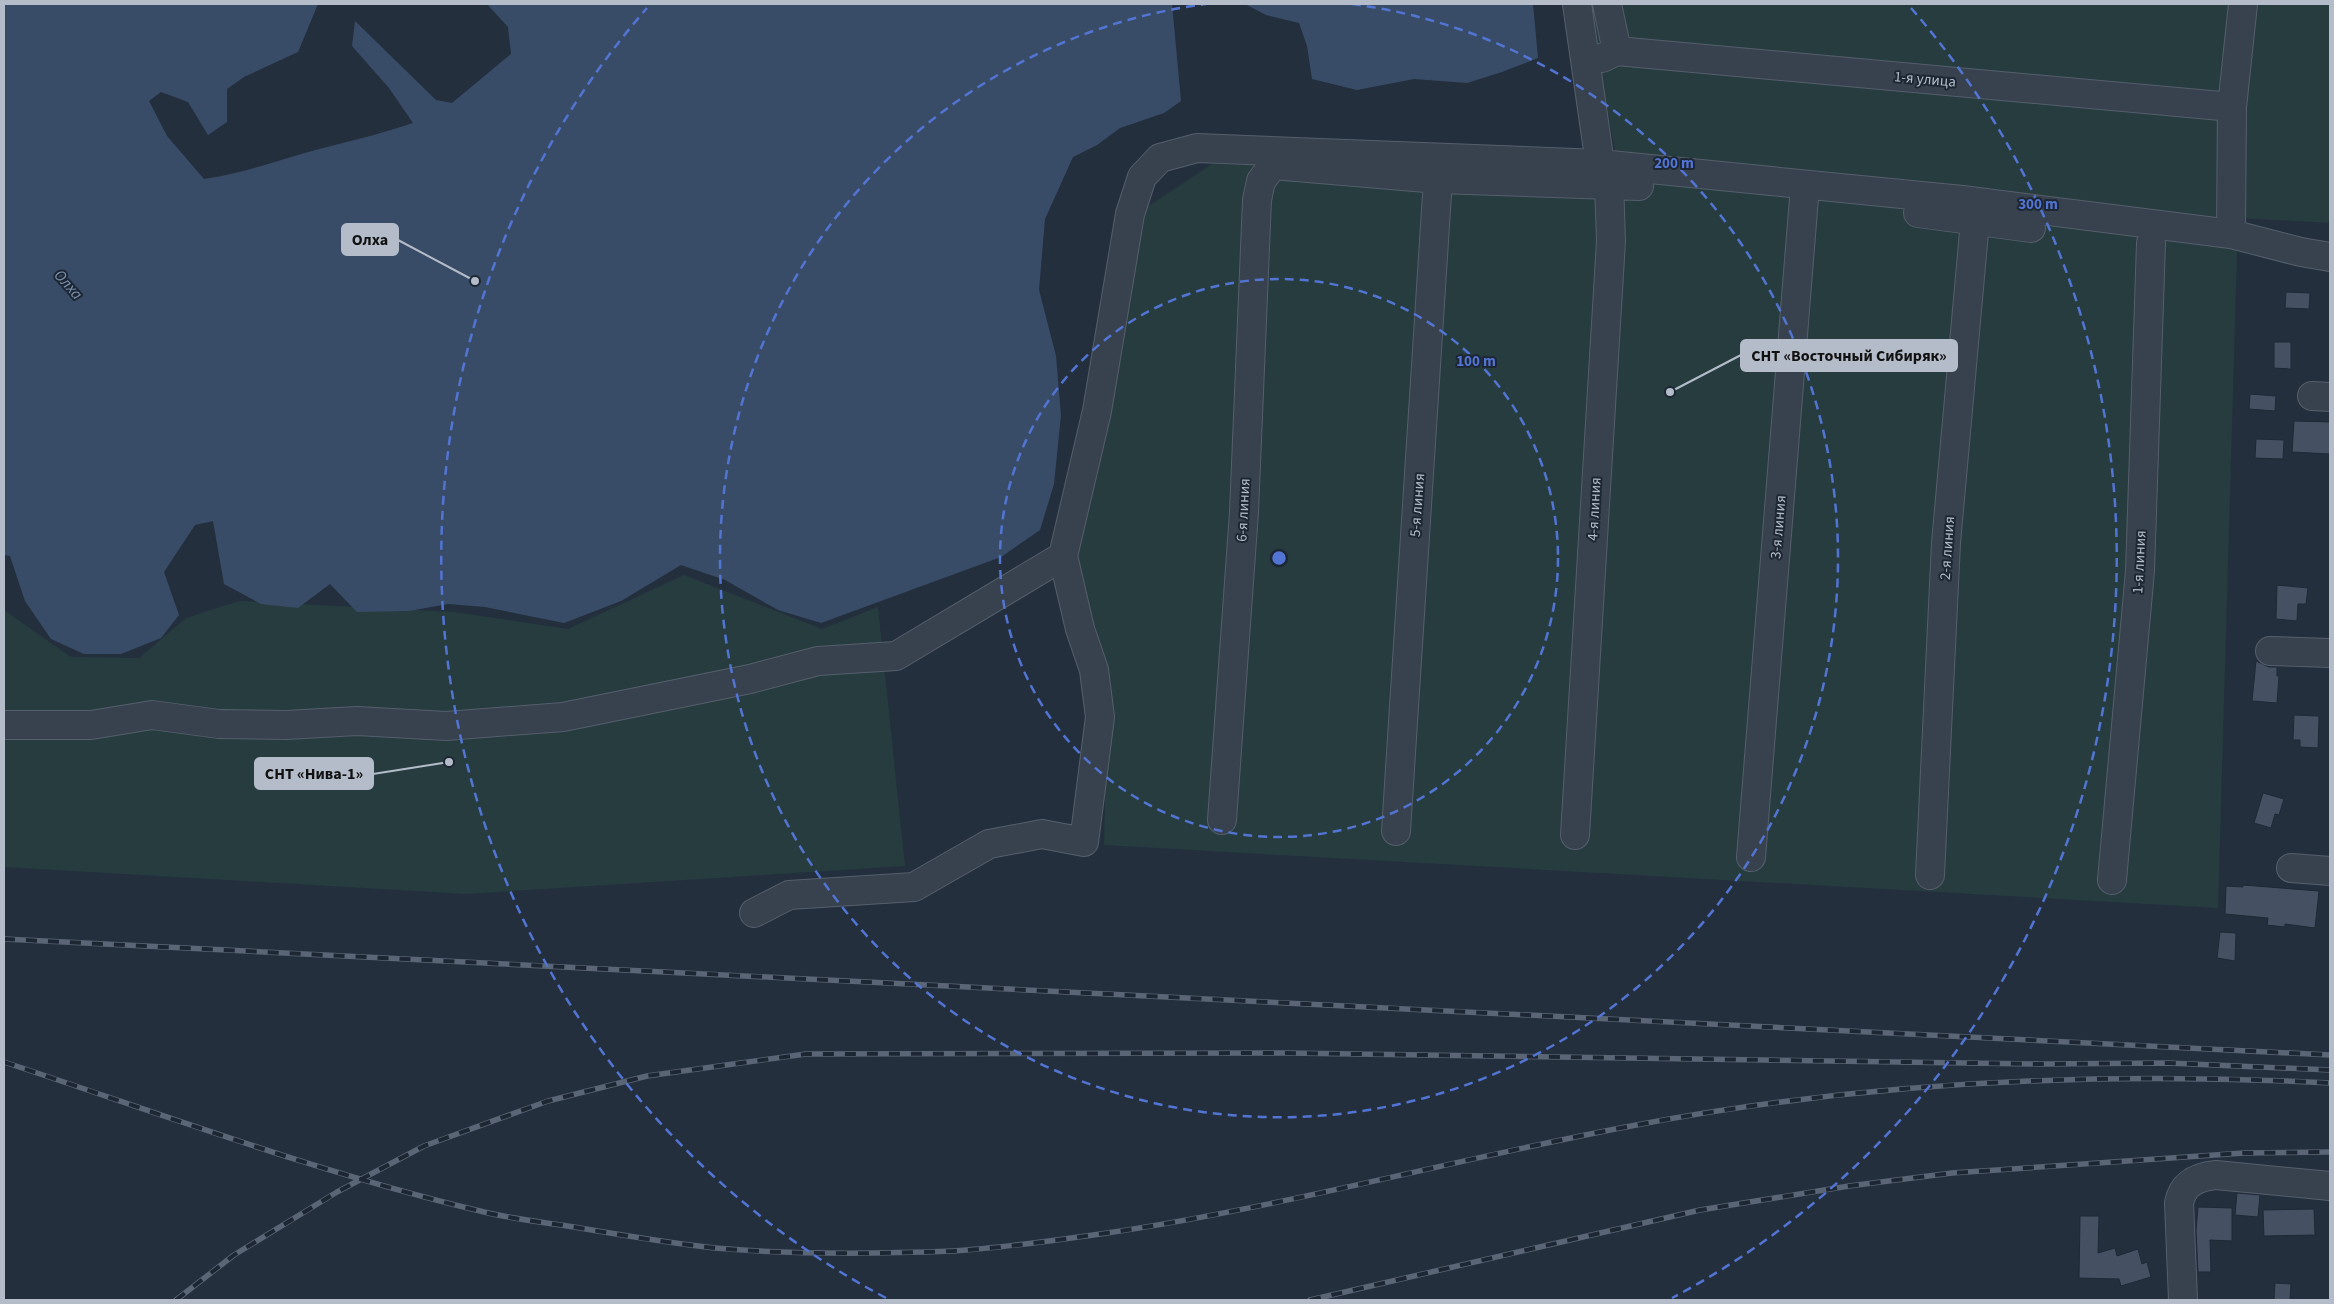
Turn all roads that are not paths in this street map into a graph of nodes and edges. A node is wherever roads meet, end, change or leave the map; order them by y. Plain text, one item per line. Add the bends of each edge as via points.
1 (1577, 4) edge
2 (1607, 4) edge
3 (2244, 4) edge
4 (1617, 51) junction
5 (1586, 69) junction
6 (2232, 107) junction
7 (1604, 173) junction
8 (1438, 179) junction
9 (1804, 198) junction
10 (1975, 221) junction
11 (2242, 237) junction
12 (2151, 242) junction
13 (2302, 252) junction
14 (2330, 257) edge
15 (1063, 556) junction
16 (2270, 651) dead end
17 (2330, 653) edge
18 (4, 725) edge
19 (1222, 820) dead end
20 (1396, 831) dead end
21 (1575, 835) dead end
22 (1752, 857) dead end
23 (2291, 868) dead end
24 (2330, 871) edge
25 (1930, 875) dead end
26 (2112, 880) dead end
27 (754, 913) dead end
28 (2330, 1186) edge
29 (2183, 1300) edge

1 - 5 street, 4-я линия
2 - 4 street
3 - 6 street
4 - 5 street
4 - 6 street, 1-я улица
5 - 7 street, 4-я линия
6 - 11 street
7 - 8 street
7 - 9 street
7 - 11 street via 1962,200
7 - 15 street via 1197,148 1160,158 1142,178 1130,214 1097,410
7 - 21 street, 4-я линия via 1610,241
8 - 19 street, 6-я линия via 1273,165 1260,181 1244,512
8 - 20 street, 5-я линия
9 - 10 street
9 - 22 street, 3-я линия
10 - 12 street
10 - 25 street, 2-я линия via 1946,543
11 - 13 street
12 - 13 street via 2205,249
12 - 26 street, 1-я линия via 2140,571
13 - 14 street
15 - 18 street via 896,656 818,661 750,679 563,717 446,726 357,721 219,724 152,715 91,725
15 - 27 street via 1080,630 1094,670 1100,717 1084,842 1042,834 989,844 914,887 789,895
16 - 17 street
23 - 24 street
28 - 29 street via 2216,1175 2190,1182 2180,1194 2179,1203

